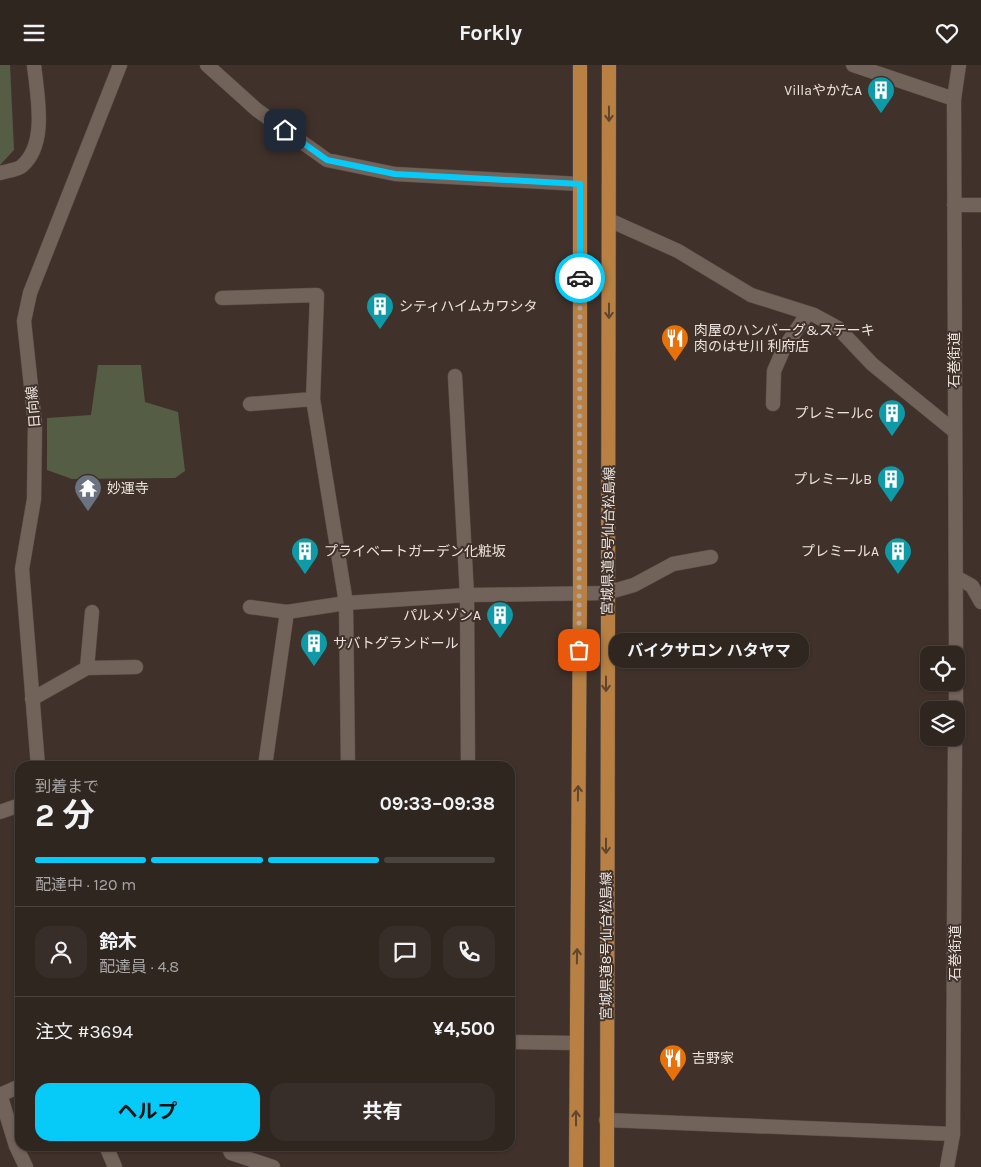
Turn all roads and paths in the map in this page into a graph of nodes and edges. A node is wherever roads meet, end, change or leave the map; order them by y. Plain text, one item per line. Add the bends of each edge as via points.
1 (34, 65) edge
2 (120, 65) edge
3 (207, 65) edge
4 (580, 65) edge
5 (609, 65) edge
6 (853, 65) edge
7 (959, 65) edge
8 (954, 99) junction
9 (0, 173) edge
10 (580, 184) junction
11 (954, 205) junction
12 (981, 205) edge
13 (609, 220) junction
14 (222, 297) dead end
15 (808, 313) junction
16 (455, 376) dead end
17 (312, 399) junction
18 (250, 404) dead end
19 (773, 404) dead end
20 (953, 430) junction
21 (711, 557) dead end
22 (956, 577) junction
23 (606, 593) junction
24 (580, 594) junction
25 (467, 595) junction
26 (981, 602) edge
27 (346, 603) junction
28 (250, 607) dead end
29 (92, 611) dead end
30 (287, 612) junction
31 (956, 646) edge
32 (136, 667) dead end
33 (86, 668) junction
34 (32, 699) junction
35 (956, 746) edge
36 (38, 761) edge
37 (267, 761) edge
38 (348, 761) edge
39 (468, 761) edge
40 (15, 807) edge
41 (0, 812) edge
42 (515, 1042) edge
43 (576, 1043) junction
44 (15, 1088) edge
45 (0, 1094) edge
46 (606, 1120) junction
47 (953, 1135) junction
48 (15, 1143) edge
49 (18, 1151) edge
50 (108, 1151) edge
51 (230, 1151) edge
52 (26, 1167) edge
53 (115, 1167) edge
54 (273, 1167) edge
55 (576, 1167) edge
56 (607, 1167) edge
57 (947, 1167) edge

1 - 9 street via 40,122 33,153 22,167
2 - 34 street, 日向線 via 30,293 24,321 35,424 34,499 22,569
3 - 10 street via 257,110 327,160 395,174
4 - 10 main road, 宮城県道8号仙台松島線
5 -> 13 main road, 宮城県道8号仙台松島線
6 - 8 street
7 - 8 street, 石巻街道
8 - 11 street, 石巻街道
10 - 24 main road, 宮城県道8号仙台松島線
11 - 12 street
11 - 20 street, 石巻街道
13 - 15 street via 678,251 751,295
13 -> 23 main road, 宮城県道8号仙台松島線 via 609,551
14 - 17 street via 316,295
15 - 19 street via 784,348 774,371
15 - 20 street via 838,329 872,364
16 - 25 street
17 - 18 street
17 - 27 street
20 - 22 street, 石巻街道
21 - 23 street via 672,564 634,585
22 - 26 street via 972,586
22 - 31 street, 石巻街道
23 - 24 street
23 -> 46 main road, 宮城県道8号仙台松島線
24 - 25 street
43 -> 24 main road, 宮城県道8号仙台松島線
25 - 27 street
25 - 39 street
27 - 30 street
27 - 38 street
28 - 30 street
29 - 33 street
30 - 37 street
32 - 33 street
33 - 34 street
34 - 36 street, 日向線
35 - 47 street, 石巻街道
40 - 41 street
42 - 43 street
55 -> 43 main road, 宮城県道8号仙台松島線
44 - 45 street
45 - 48 street
46 - 47 street
46 - 56 main road, 宮城県道8号仙台松島線
47 - 57 street, 石巻街道
49 - 52 street
50 - 53 street
51 - 54 street

